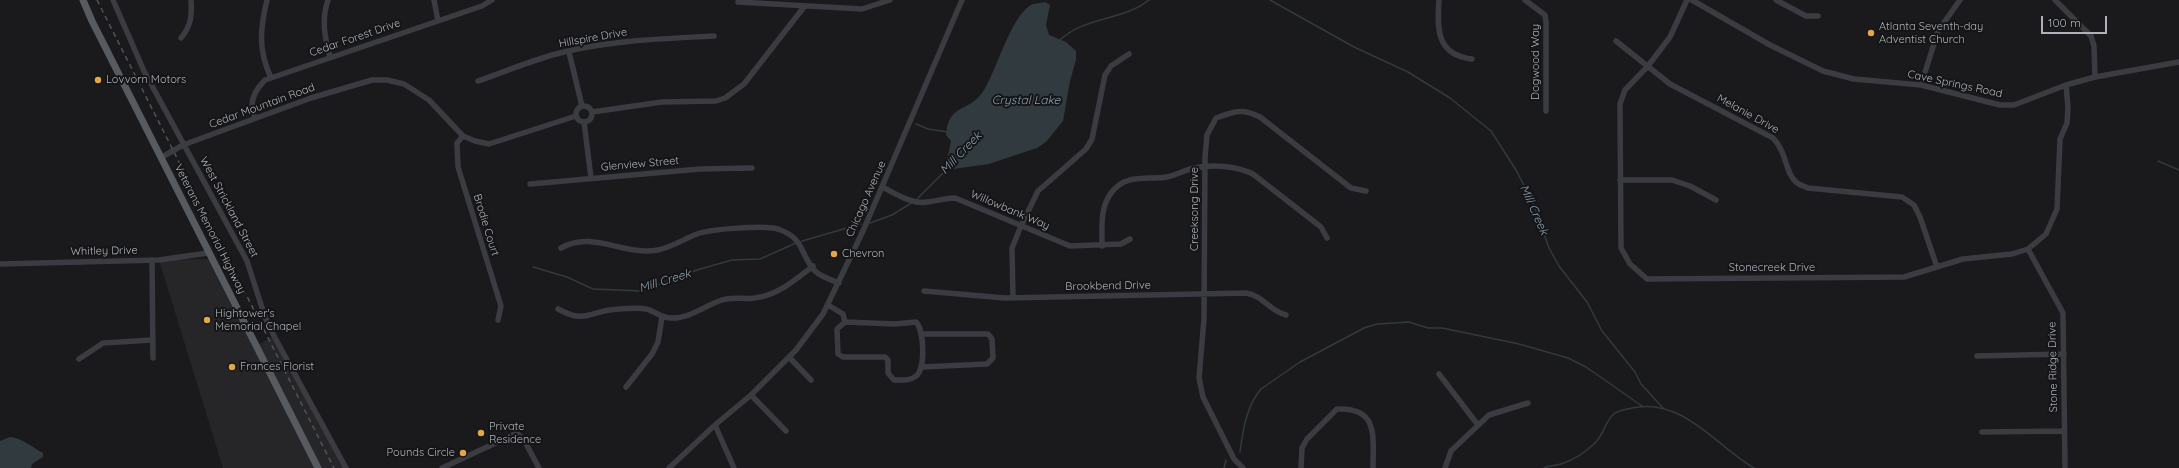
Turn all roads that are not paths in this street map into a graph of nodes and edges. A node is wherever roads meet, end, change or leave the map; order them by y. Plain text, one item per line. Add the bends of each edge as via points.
1 (83, 0) edge
2 (113, 0) edge
3 (191, 0) edge
4 (267, 0) edge
5 (328, 0) edge
6 (434, 0) edge
7 (492, 0) edge
8 (888, 0) edge
9 (962, 0) edge
10 (1439, 0) edge
11 (1525, 0) edge
12 (1687, 0) edge
13 (1692, 0) edge
14 (1776, 0) edge
15 (1960, 0) edge
16 (2054, 0) edge
17 (738, 2) dead end
18 (804, 7) junction
19 (1818, 16) dead end
20 (438, 21) junction
21 (714, 36) dead end
22 (181, 38) dead end
23 (1616, 41) dead end
24 (569, 52) junction
25 (1129, 54) dead end
26 (330, 58) junction
27 (1472, 59) dead end
28 (2179, 62) edge
29 (1648, 66) junction
30 (2096, 77) junction
31 (271, 78) junction
32 (478, 81) dead end
33 (1921, 85) junction
34 (2066, 85) junction
35 (582, 106) junction
36 (1546, 111) dead end
37 (592, 112) junction
38 (576, 116) junction
39 (255, 118) junction
40 (584, 122) junction
41 (463, 136) junction
42 (183, 145) junction
43 (162, 157) junction
44 (1205, 167) junction
45 (752, 168) dead end
46 (591, 178) junction
47 (1620, 180) junction
48 (530, 184) dead end
49 (882, 187) junction
50 (1366, 191) dead end
51 (1716, 200) dead end
52 (1021, 226) junction
53 (1327, 238) dead end
54 (1130, 239) dead end
55 (1102, 246) junction
56 (561, 248) dead end
57 (2028, 249) junction
58 (208, 253) junction
59 (152, 260) junction
60 (0, 264) edge
61 (813, 266) junction
62 (1937, 267) junction
63 (839, 283) junction
64 (924, 291) dead end
65 (1205, 294) junction
66 (1013, 298) junction
67 (828, 305) junction
68 (558, 309) dead end
69 (1286, 316) dead end
70 (662, 317) junction
71 (498, 320) dead end
72 (845, 322) junction
73 (922, 334) junction
74 (152, 340) junction
75 (2064, 354) junction
76 (1977, 356) dead end
77 (789, 357) junction
78 (153, 358) dead end
79 (79, 359) dead end
80 (922, 367) junction
81 (1438, 374) dead end
82 (811, 380) dead end
83 (626, 387) dead end
84 (751, 395) junction
85 (1528, 403) dead end
86 (715, 425) junction
87 (1478, 425) junction
88 (786, 431) dead end
89 (1982, 432) dead end
90 (2064, 432) junction
91 (318, 468) edge
92 (346, 468) edge
93 (442, 468) edge
94 (539, 468) edge
95 (669, 468) edge
96 (734, 468) edge
97 (1243, 468) edge
98 (1301, 468) edge
99 (1373, 468) edge
100 (1445, 468) edge
101 (2065, 468) edge

1 - 43 main road, Veterans Memorial Highway
2 - 42 street, West Strickland Street via 144,72
3 - 22 street via 191,22
4 - 31 street via 260,40 263,61
5 - 26 street via 324,12 324,35
6 - 20 street
7 - 20 street, Cedar Forest Drive
8 - 18 street via 862,9
9 - 49 street, Chicago Avenue
10 - 27 street via 1437,25 1444,44 1463,58
11 - 36 street, Dogwood Way via 1545,15
12 - 29 street, Stonecreek Drive via 1670,37
13 - 33 street, Cave Springs Road via 1770,45 1823,71 1854,79
14 - 19 street via 1806,16
15 - 33 street via 1944,19 1938,31
16 - 30 street via 2091,36
17 - 18 street
18 - 37 street via 744,84 725,98 716,101 662,102
20 - 26 street, Cedar Forest Drive
21 - 24 street, Hillspire Drive via 651,39
23 - 29 street, Melanie Drive
24 - 32 street, Hillspire Drive
24 - 35 street
25 - 52 street via 1111,66 1105,75 1092,139 1086,149 1038,192
26 - 31 street, Cedar Forest Drive
28 - 30 street, Cave Springs Road
29 - 47 street, Stonecreek Drive via 1625,90 1620,104
29 - 62 street, Melanie Drive via 1670,84 1773,138 1781,145 1789,172 1796,182 1808,188 1902,197 1914,205
30 - 34 street, Cave Springs Road
31 - 39 street, Cedar Forest Drive via 264,80 256,89 252,100
33 - 34 street, Cave Springs Road via 2000,106 2014,105
34 - 57 street, Stonecreek Drive via 2067,122 2060,139 2057,209 2046,234
35 - 37 street
35 - 38 street
37 - 40 street via 590,119
38 - 40 street
38 - 41 street via 489,144
39 - 41 street, Cedar Mountain Road via 372,80 387,80 404,84 423,95
39 - 42 street, Cedar Mountain Road
40 - 46 street
41 - 71 street, Brodie Court via 458,143 458,167 501,306
42 - 43 street, Cedar Mountain Road
42 - 92 street, West Strickland Street via 242,250 265,317
43 - 58 main road, Veterans Memorial Highway
44 - 50 street, Creeksong Drive via 1207,135 1216,118 1233,111 1247,111 1260,117 1351,188
44 - 53 street via 1236,168 1253,174 1321,227
44 - 55 street via 1168,177 1135,178 1123,182 1112,192 1104,205
44 - 65 street, Creeksong Drive
45 - 46 street, Glenview Street via 700,169
46 - 48 street, Glenview Street
47 - 51 street via 1672,180
47 - 62 street, Stonecreek Drive via 1621,248 1630,264 1647,279 1904,277
49 - 52 street, Willowbank Way via 912,201 926,203 955,198
49 - 63 street, Chicago Avenue
52 - 55 street, Willowbank Way via 1070,246
52 - 66 street via 1012,248
54 - 55 street, Willowbank Way via 1121,244
56 - 61 street via 572,242 597,241 639,252 658,250 716,229 776,228 790,234 800,243
57 - 62 street, Stonecreek Drive via 2012,254 1963,259
57 - 75 street, Stone Ridge Drive via 2063,313
58 - 59 street, Whitley Drive
58 - 91 main road, Veterans Memorial Highway
59 - 60 street, Whitley Drive
59 - 74 street
61 - 63 street via 815,271
61 - 70 street via 774,294 754,299 724,299 687,316
63 - 67 street, Chicago Avenue
64 - 66 street, Brookbend Drive
65 - 66 street, Brookbend Drive
65 - 69 street, Brookbend Drive via 1256,295 1277,313
65 - 97 street, Creeksong Drive via 1199,378 1203,397 1234,459
67 - 72 street via 843,314
67 - 77 street, Chicago Avenue via 810,334
68 - 70 street via 572,317 585,317 608,310 645,309
70 - 83 street via 658,342 652,354
72 - 73 street via 916,322
72 - 80 street via 837,329 837,350 843,357 885,357 888,360 888,373 894,380 918,376
73 - 80 street
73 - 80 street via 988,334 992,339 992,358 987,364
74 - 78 street
74 - 79 street via 103,343
75 - 76 street
75 - 90 street, Stone Ridge Drive
77 - 82 street
77 - 84 street, Chicago Avenue
81 - 87 street
84 - 86 street, Chicago Avenue
84 - 88 street
85 - 87 street via 1489,415
86 - 95 street, Chicago Avenue
86 - 96 street
87 - 100 street via 1451,451
89 - 90 street
90 - 101 street, Stone Ridge Drive
93 - 94 street via 517,433 524,440
98 - 99 street via 1302,448 1307,439 1337,409 1352,409 1362,413 1369,422 1373,434

